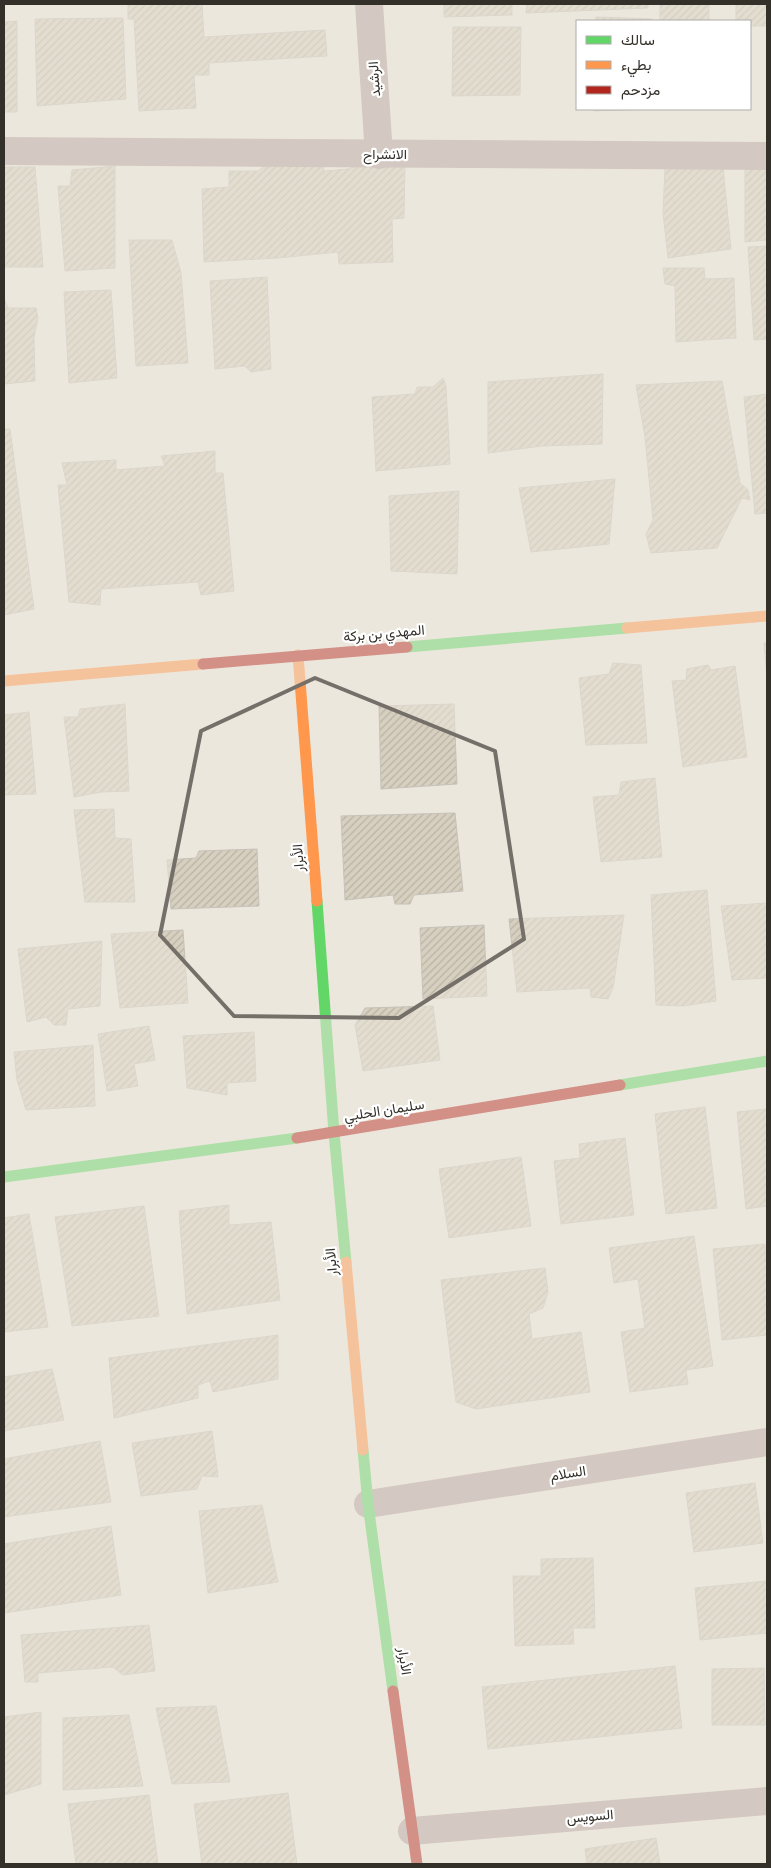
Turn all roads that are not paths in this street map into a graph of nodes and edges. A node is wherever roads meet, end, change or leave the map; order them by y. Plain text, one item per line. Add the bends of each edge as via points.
1 (369, 4) edge
2 (4, 151) edge
3 (379, 154) junction
4 (767, 156) edge
5 (767, 616) edge
6 (298, 655) junction
7 (4, 682) edge
8 (767, 1061) edge
9 (334, 1133) junction
10 (4, 1177) edge
11 (767, 1442) edge
12 (368, 1504) junction
13 (767, 1802) edge
14 (412, 1831) junction
15 (417, 1864) edge

1 - 3 street, الرشيد
2 - 3 street, الانشراح
3 - 4 street, الانشراح
5 - 6 street, المهدي بن بركة
6 - 7 street, المهدي بن بركة
6 - 9 street, الأبرار
8 - 9 street, سليمان الحلبي
9 - 10 street, سليمان الحلبي
9 - 12 street, الأبرار
11 - 12 street, السلام
12 - 14 street, الأبرار
13 - 14 street, السويس
14 - 15 street, الأبرار

